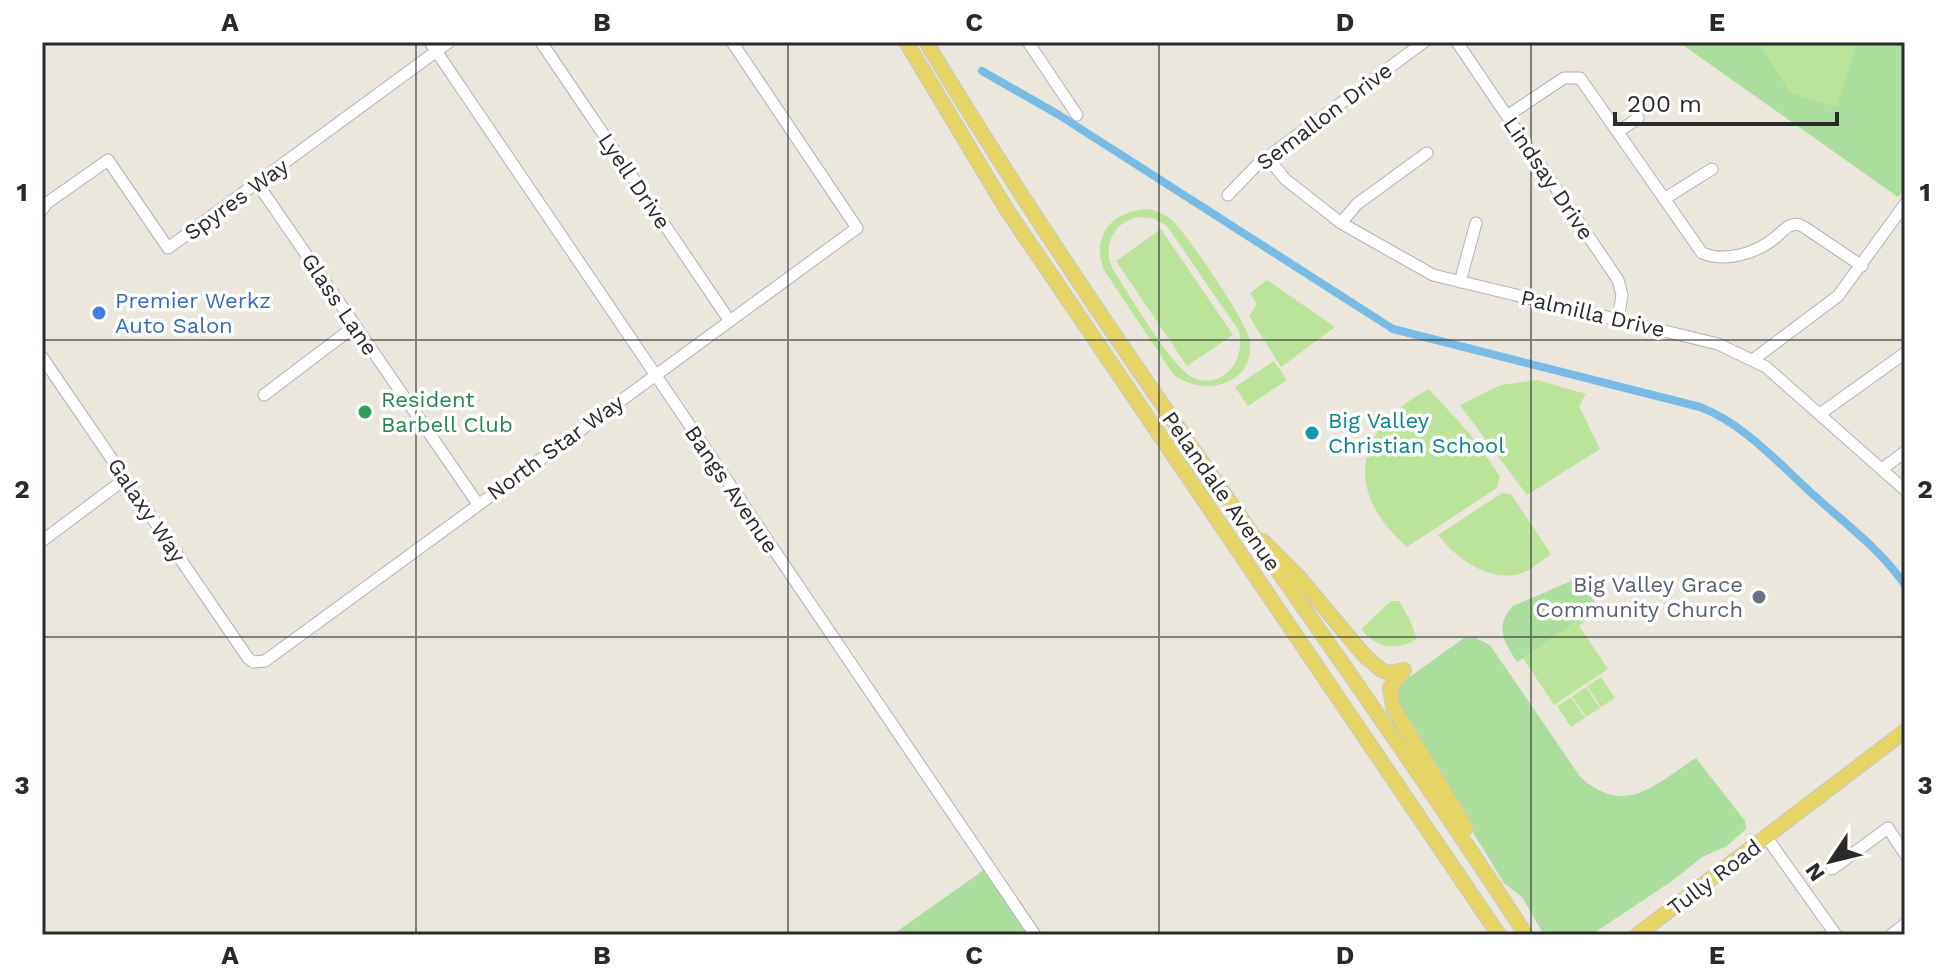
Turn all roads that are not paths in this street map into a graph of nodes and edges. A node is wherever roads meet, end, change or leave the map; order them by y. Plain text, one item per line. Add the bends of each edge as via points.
1 (449, 42) edge
2 (541, 42) edge
3 (732, 42) edge
4 (906, 42) edge
5 (926, 42) edge
6 (1028, 42) edge
7 (1424, 42) edge
8 (1457, 42) edge
9 (433, 47) edge
10 (1077, 115) dead end
11 (1507, 116) junction
12 (1638, 118) dead end
13 (1618, 132) junction
14 (1427, 153) dead end
15 (1268, 158) junction
16 (1712, 169) dead end
17 (257, 183) junction
18 (1228, 195) dead end
19 (1664, 199) junction
20 (44, 203) edge
21 (1905, 204) edge
22 (1341, 223) junction
23 (1476, 223) dead end
24 (1862, 266) junction
25 (1460, 282) junction
26 (1618, 319) junction
27 (729, 320) junction
28 (355, 326) junction
29 (1905, 353) edge
30 (42, 357) edge
31 (1754, 359) junction
32 (655, 374) junction
33 (264, 395) dead end
34 (1820, 414) junction
35 (1905, 452) edge
36 (1882, 469) junction
37 (125, 479) junction
38 (1905, 490) edge
39 (478, 504) junction
40 (1246, 528) junction
41 (42, 541) edge
42 (253, 662) joint
43 (1905, 731) edge
44 (1767, 838) junction
45 (1905, 854) edge
46 (1832, 869) dead end
47 (1487, 875) junction
48 (1905, 924) edge
49 (1035, 935) edge
50 (1499, 935) edge
51 (1526, 935) edge
52 (1637, 935) edge
53 (1836, 935) edge
54 (1891, 935) edge

1 - 9 street, Spyres Way
2 - 27 street, Lyell Drive
3 - 27 street, North Star Way via 857,228
4 - 50 main road, Pelandale Avenue via 1005,207
5 - 40 main road, Pelandale Avenue via 1020,196
6 - 10 street
7 - 15 street, Semallon Drive
8 - 11 street, Lindsay Drive
9 - 17 street, Spyres Way
9 - 32 street, Bangs Avenue
11 - 13 street via 1575,76
11 - 26 street, Lindsay Drive via 1618,280
12 - 13 street
13 - 19 street
14 - 22 street via 1357,204
15 - 18 street, Semallon Drive
15 - 22 street, Palmilla Drive via 1285,179
16 - 19 street
17 - 20 street, Spyres Way via 168,248 108,160
17 - 28 street, Glass Lane
19 - 24 street via 1699,249 1713,257 1746,253 1794,224
21 - 24 street
22 - 25 street, Palmilla Drive via 1420,269
23 - 25 street
24 - 31 street via 1827,306
25 - 26 street, Palmilla Drive
26 - 31 street, Palmilla Drive via 1718,344
27 - 32 street, North Star Way
28 - 33 street
28 - 39 street, Glass Lane
29 - 34 street
30 - 37 street, Galaxy Way
31 - 34 street, Palmilla Drive
32 - 39 street, North Star Way
32 - 49 street, Bangs Avenue
34 - 36 street, Palmilla Drive
35 - 36 street
36 - 38 street, Palmilla Drive
37 - 41 street
37 - 42 street, Galaxy Way
39 - 42 street, North Star Way via 265,661
40 - 47 main road, Pelandale Avenue
40 - 47 main road via 1297,575 1381,670 1404,670 1390,688 1393,707 1466,826
43 - 44 main road, Tully Road
44 - 52 main road, Tully Road
44 - 53 street
45 - 46 street via 1888,828
47 - 51 main road, Pelandale Avenue
48 - 54 street

